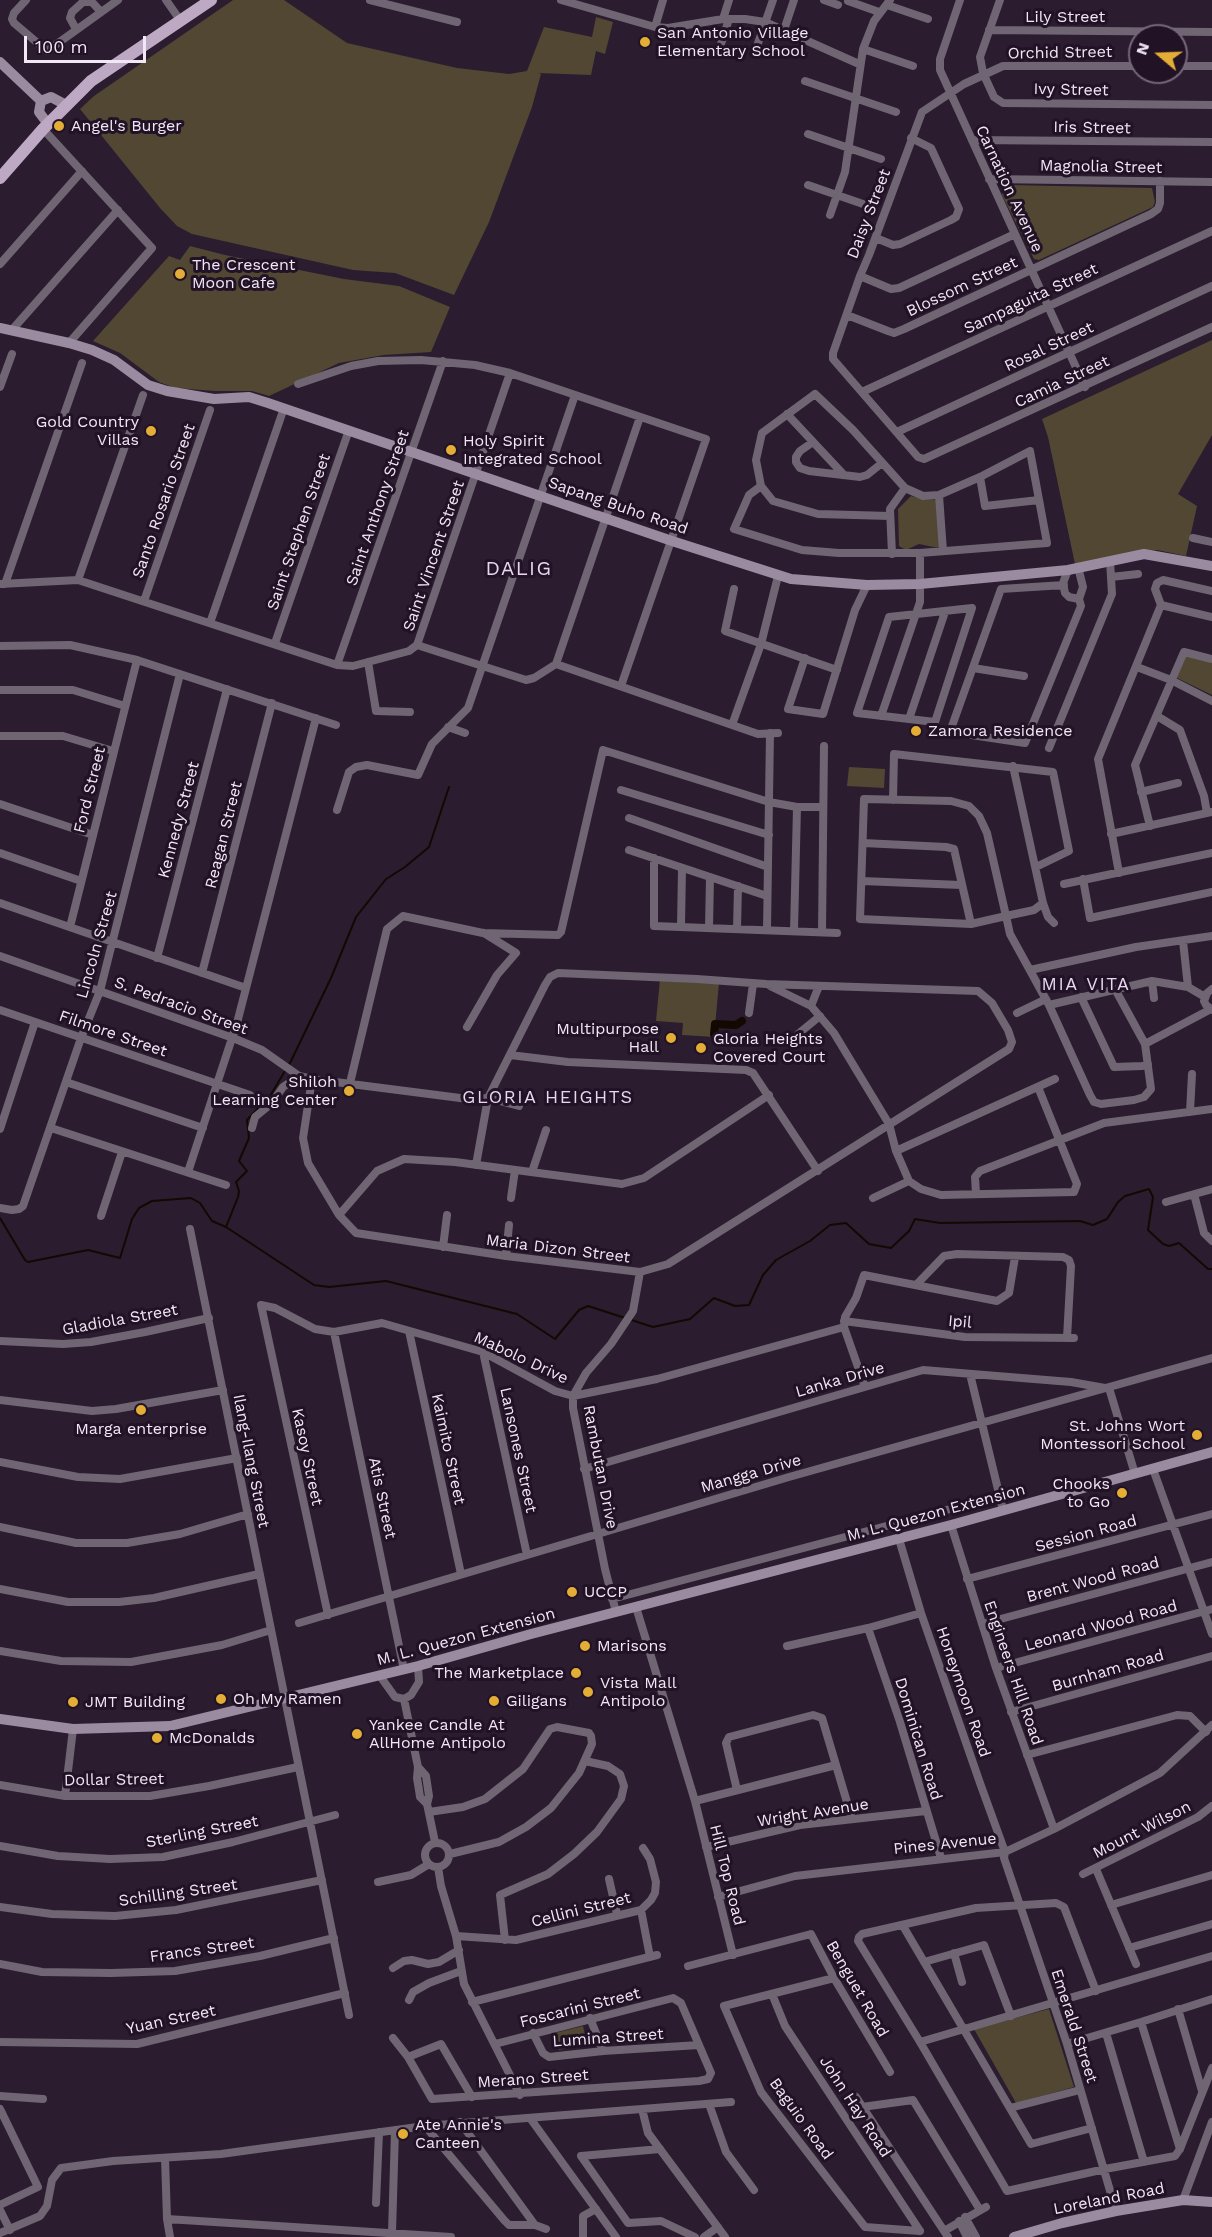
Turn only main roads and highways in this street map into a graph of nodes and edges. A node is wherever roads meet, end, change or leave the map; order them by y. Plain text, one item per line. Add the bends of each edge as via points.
1 (211, 0) edge
2 (0, 178) edge

1 - 2 main road via 91,81

